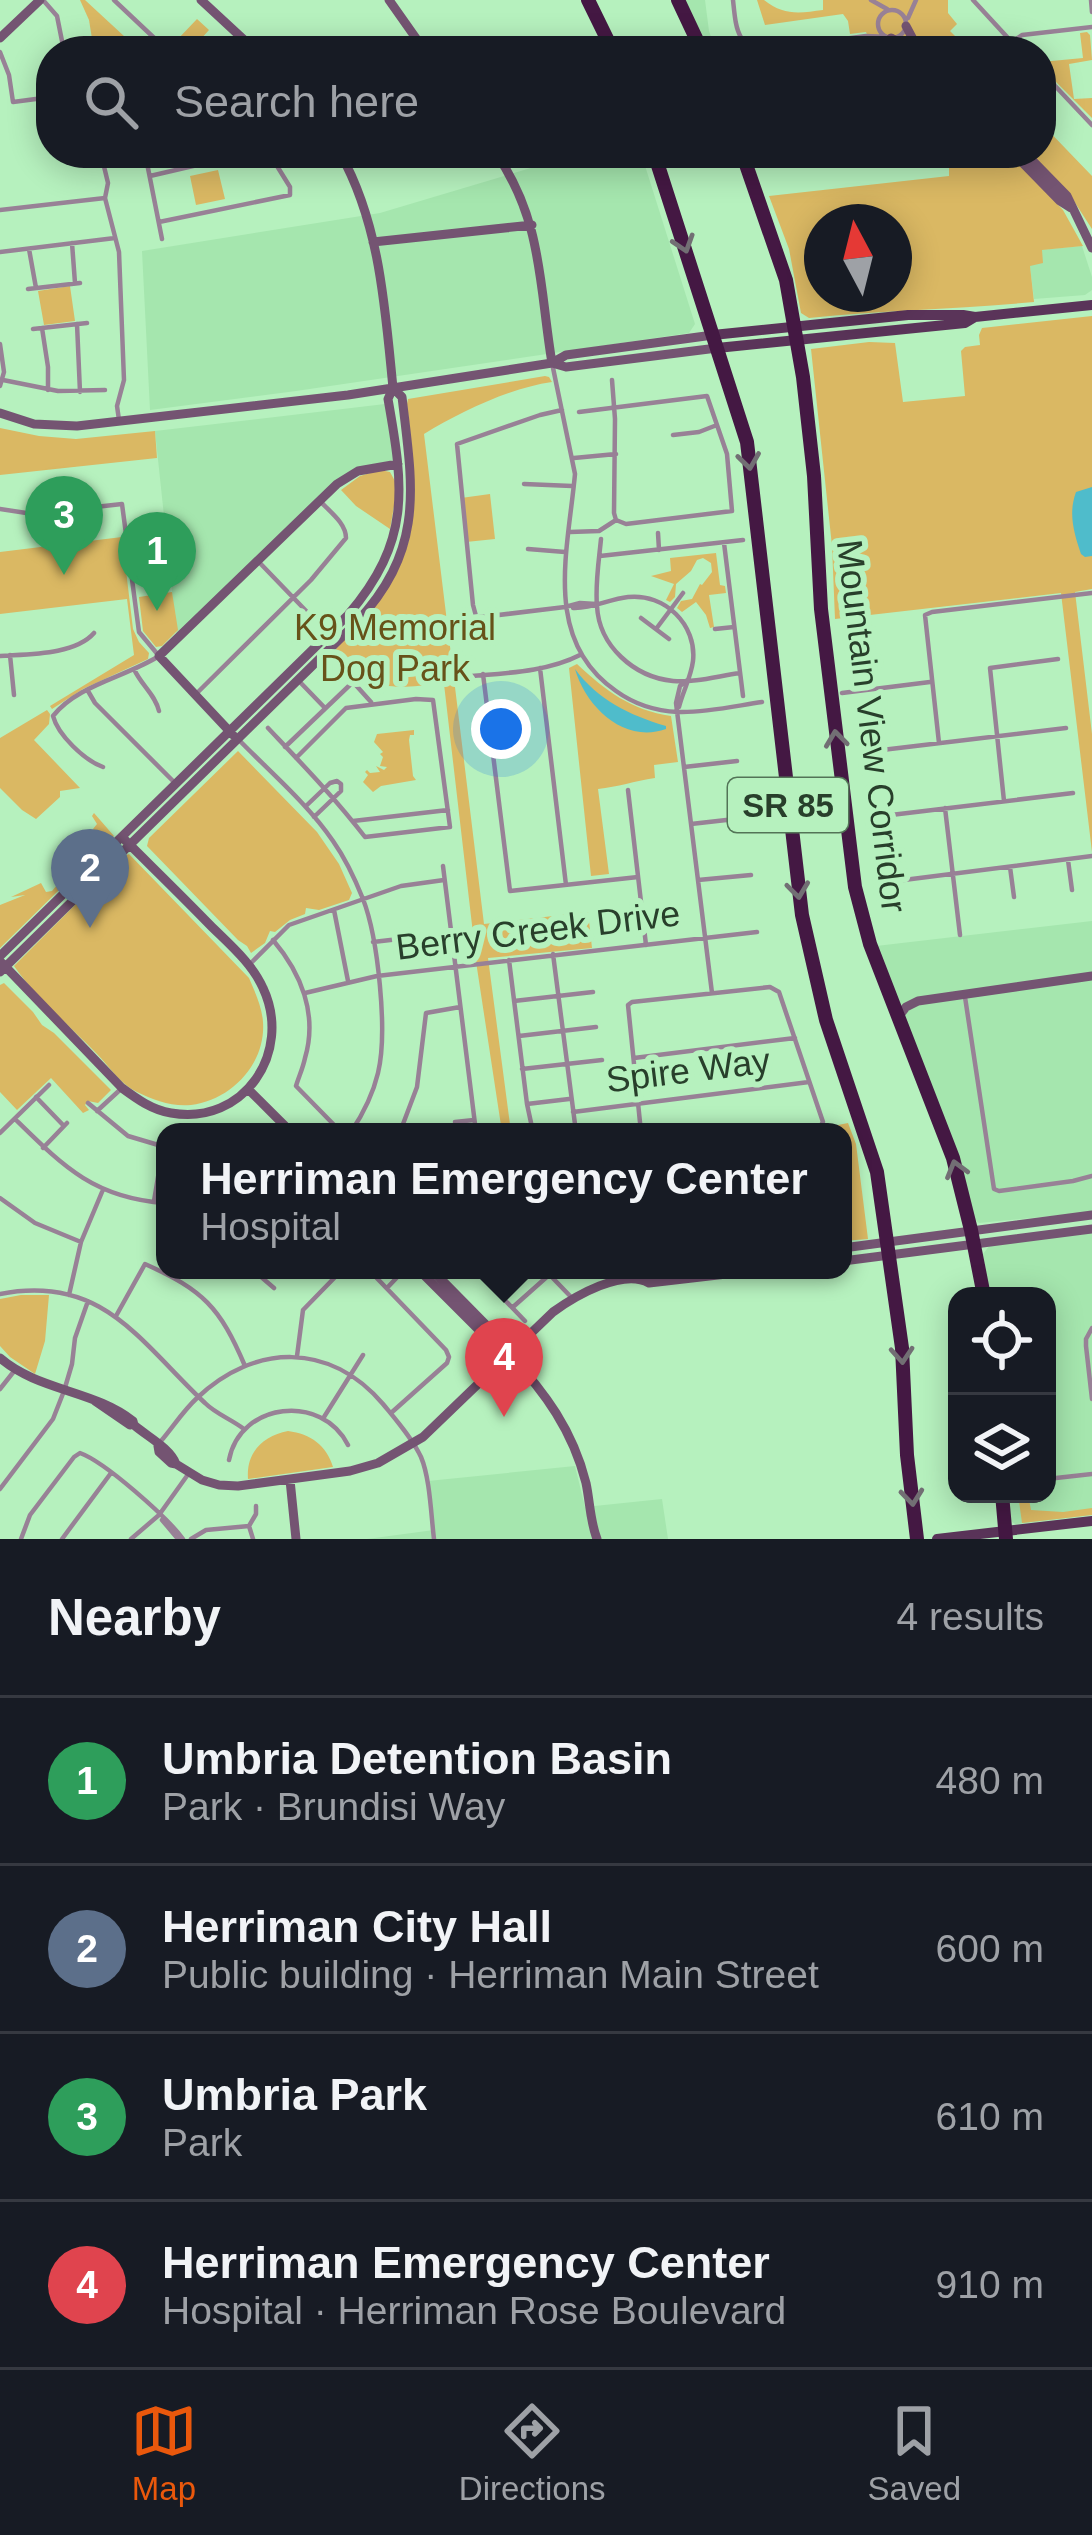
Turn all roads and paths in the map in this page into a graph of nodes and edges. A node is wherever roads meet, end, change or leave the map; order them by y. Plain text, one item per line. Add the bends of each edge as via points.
1 (42, 0) edge
2 (114, 0) edge
3 (201, 0) edge
4 (389, 0) edge
5 (588, 0) edge
6 (679, 0) edge
7 (733, 0) edge
8 (914, 0) edge
9 (974, 0) edge
10 (1090, 0) edge
11 (872, 1) edge
12 (894, 10) junction
13 (1092, 12) edge
14 (879, 23) junction
15 (906, 25) junction
16 (1092, 27) edge
17 (61, 36) edge
18 (152, 36) edge
19 (240, 36) edge
20 (414, 36) edge
21 (606, 36) edge
22 (695, 36) edge
23 (741, 36) edge
24 (866, 36) edge
25 (888, 36) edge
26 (899, 36) edge
27 (912, 36) edge
28 (1007, 36) edge
29 (1021, 36) edge
30 (0, 38) edge
31 (0, 52) edge
32 (1056, 84) edge
33 (36, 99) edge
34 (1092, 125) edge
35 (104, 168) edge
36 (148, 168) edge
37 (183, 168) edge
38 (277, 168) edge
39 (347, 168) edge
40 (505, 168) edge
41 (659, 168) edge
42 (747, 168) edge
43 (1028, 168) edge
44 (1039, 168) edge
45 (149, 176) junction
46 (104, 199) junction
47 (1071, 208) junction
48 (0, 210) edge
49 (159, 222) junction
50 (532, 224) junction
51 (115, 238) junction
52 (162, 239) dead end
53 (373, 242) junction
54 (72, 243) junction
55 (1092, 248) edge
56 (28, 249) junction
57 (0, 252) edge
58 (1092, 305) edge
59 (87, 323) dead end
60 (77, 324) junction
61 (42, 328) junction
62 (33, 329) dead end
63 (796, 333) junction
64 (715, 341) junction
65 (0, 344) edge
66 (552, 363) junction
67 (612, 380) dead end
68 (2, 383) edge
69 (393, 388) junction
70 (105, 389) dead end
71 (48, 390) junction
72 (80, 392) junction
73 (614, 406) junction
74 (562, 410) junction
75 (579, 412) dead end
76 (0, 413) edge
77 (120, 422) junction
78 (717, 425) junction
79 (673, 435) dead end
80 (616, 454) junction
81 (574, 458) junction
82 (398, 464) junction
83 (524, 484) dead end
84 (574, 487) junction
85 (320, 500) junction
86 (0, 509) edge
87 (616, 520) junction
88 (570, 532) junction
89 (658, 532) dead end
90 (601, 539) dead end
91 (743, 540) dead end
92 (724, 542) junction
93 (528, 549) dead end
94 (659, 550) junction
95 (567, 552) junction
96 (600, 556) junction
97 (256, 560) junction
98 (682, 593) dead end
99 (1092, 593) edge
100 (293, 598) junction
101 (596, 604) junction
102 (566, 608) junction
103 (671, 609) junction
104 (641, 618) dead end
105 (734, 627) junction
106 (862, 627) dead end
107 (656, 629) junction
108 (715, 629) dead end
109 (94, 633) dead end
110 (332, 638) junction
111 (669, 639) dead end
112 (580, 655) junction
113 (0, 656) edge
114 (10, 656) junction
115 (159, 656) junction
116 (1058, 659) dead end
117 (540, 668) junction
118 (134, 669) junction
119 (483, 674) junction
120 (740, 674) junction
121 (454, 678) dead end
122 (298, 680) junction
123 (686, 681) junction
124 (930, 682) junction
125 (869, 689) junction
126 (88, 691) junction
127 (842, 693) dead end
128 (14, 695) dead end
129 (195, 695) junction
130 (743, 696) dead end
131 (762, 703) dead end
132 (374, 704) junction
133 (325, 709) junction
134 (159, 711) dead end
135 (678, 712) junction
136 (268, 728) dead end
137 (1066, 728) dead end
138 (234, 735) junction
139 (996, 736) junction
140 (939, 743) junction
141 (285, 747) junction
142 (882, 750) dead end
143 (296, 758) junction
144 (737, 761) dead end
145 (103, 767) dead end
146 (684, 767) junction
147 (176, 784) junction
148 (325, 788) junction
149 (628, 790) dead end
150 (1073, 793) dead end
151 (334, 797) junction
152 (1004, 801) junction
153 (305, 807) junction
154 (945, 808) junction
155 (448, 810) junction
156 (891, 814) dead end
157 (314, 817) junction
158 (744, 818) dead end
159 (353, 821) junction
160 (692, 824) junction
161 (125, 840) junction
162 (1092, 856) edge
163 (1068, 859) junction
164 (442, 866) dead end
165 (1010, 866) junction
166 (952, 873) junction
167 (751, 874) dead end
168 (638, 877) junction
169 (444, 880) junction
170 (698, 880) junction
171 (566, 885) junction
172 (1072, 890) dead end
173 (1014, 897) dead end
174 (364, 900) junction
175 (334, 910) junction
176 (897, 911) dead end
177 (757, 932) dead end
178 (451, 933) junction
179 (960, 935) dead end
180 (704, 938) junction
181 (273, 940) junction
182 (373, 942) junction
183 (646, 945) junction
184 (553, 954) junction
185 (509, 960) junction
186 (1, 964) edge
187 (249, 964) junction
188 (454, 967) junction
189 (377, 976) junction
190 (1092, 976) edge
191 (348, 983) junction
192 (888, 990) junction
193 (593, 992) dead end
194 (305, 993) junction
195 (964, 993) junction
196 (712, 994) junction
197 (558, 996) junction
198 (514, 1001) junction
199 (460, 1006) junction
200 (898, 1016) junction
201 (596, 1027) dead end
202 (562, 1031) junction
203 (519, 1036) junction
204 (795, 1038) junction
205 (632, 1059) junction
206 (602, 1060) dead end
207 (565, 1065) junction
208 (522, 1069) junction
209 (809, 1082) junction
210 (49, 1085) dead end
211 (122, 1088) junction
212 (248, 1088) junction
213 (36, 1097) junction
214 (570, 1099) junction
215 (88, 1102) dead end
216 (527, 1104) junction
217 (638, 1104) junction
218 (98, 1112) junction
219 (573, 1112) junction
220 (15, 1118) junction
221 (474, 1120) junction
222 (455, 1122) dead end
223 (282, 1123) edge
224 (332, 1123) edge
225 (356, 1123) edge
226 (403, 1123) edge
227 (474, 1123) edge
228 (531, 1123) edge
229 (575, 1123) edge
230 (640, 1123) edge
231 (822, 1123) edge
232 (0, 1133) edge
233 (156, 1145) edge
234 (43, 1148) junction
235 (1092, 1176) edge
236 (103, 1190) junction
237 (156, 1191) edge
238 (0, 1198) edge
239 (154, 1202) joint
240 (1092, 1215) edge
241 (1092, 1229) edge
242 (972, 1236) junction
243 (81, 1242) junction
244 (852, 1248) edge
245 (888, 1248) junction
246 (852, 1258) edge
247 (156, 1269) edge
248 (177, 1279) edge
249 (264, 1279) edge
250 (333, 1279) edge
251 (378, 1279) edge
252 (396, 1279) edge
253 (427, 1279) edge
254 (441, 1279) edge
255 (485, 1279) edge
256 (540, 1279) edge
257 (554, 1279) edge
258 (624, 1279) edge
259 (981, 1287) edge
260 (274, 1288) dead end
261 (387, 1288) junction
262 (0, 1294) edge
263 (69, 1295) junction
264 (572, 1298) junction
265 (88, 1301) junction
266 (513, 1307) junction
267 (116, 1316) junction
268 (525, 1321) dead end
269 (1092, 1328) edge
270 (0, 1353) edge
271 (508, 1354) junction
272 (363, 1355) dead end
273 (296, 1356) junction
274 (13, 1366) junction
275 (245, 1366) junction
276 (351, 1374) junction
277 (0, 1389) edge
278 (64, 1391) junction
279 (199, 1396) junction
280 (1092, 1399) edge
281 (391, 1413) junction
282 (323, 1418) junction
283 (244, 1429) junction
284 (413, 1444) junction
285 (347, 1445) dead end
286 (158, 1446) junction
287 (229, 1460) dead end
288 (111, 1473) junction
289 (189, 1473) junction
290 (1092, 1474) edge
291 (1056, 1478) edge
292 (290, 1480) junction
293 (0, 1489) edge
294 (1003, 1503) edge
295 (256, 1506) dead end
296 (159, 1515) junction
297 (1092, 1521) edge
298 (249, 1526) junction
299 (1005, 1535) edge
300 (594, 1536) edge
301 (21, 1539) edge
302 (62, 1539) edge
303 (131, 1539) edge
304 (184, 1539) edge
305 (253, 1539) edge
306 (296, 1539) edge
307 (434, 1539) edge
308 (917, 1539) edge
309 (938, 1539) edge

1 - 17 street
1 - 30 street
2 - 18 street
3 - 19 street
4 - 20 street
5 - 21 highway
6 - 22 highway
7 - 23 street
8 - 12 street
8 - 15 street
9 - 28 street
10 - 13 street
11 - 12 street
11 - 14 street
12 - 14 street
12 - 15 street
14 - 24 street
14 - 25 street
15 - 26 street
15 - 27 street
16 - 29 street
31 - 33 street via 14,102
32 - 34 street
35 - 46 street
36 - 45 street
37 - 45 street
38 - 49 street via 287,196
39 - 53 street
40 - 50 street
41 -> 64 highway, SR 85
42 - 63 highway, Mountain View Corridor / SR 85
43 - 47 street
44 - 47 street
45 - 49 street
46 - 48 street
46 - 51 street
47 - 55 street
49 - 52 street
50 - 53 street
50 - 66 street
51 - 54 street
51 - 77 street
53 - 69 street
54 - 56 street
54 - 56 street via 78,283 32,288
56 - 57 street
58 - 63 main road
59 - 60 street
60 - 61 street
60 - 72 street
61 - 62 street
61 - 71 street
63 - 64 main road
192 -> 63 highway, Mountain View Corridor / SR 85 via 852,866
64 - 66 street via 566,355
64 -> 245 highway, SR 85 via 749,457 809,958 873,1154
65 - 68 street
66 - 69 street
66 - 74 street
67 - 73 street
68 - 71 street
69 - 77 street
69 - 82 street
69 - 110 street via 402,397 410,468 406,539 379,596
70 - 72 street
71 - 72 street
73 - 75 street
73 - 78 street via 707,396
73 - 80 street
74 - 81 street
74 - 102 street via 457,444 476,616
76 - 77 street via 34,424
78 - 79 street
78 - 87 street via 733,511
80 - 81 street
80 - 87 street
81 - 84 street
82 - 85 street via 358,471
82 - 110 street via 396,529 384,565
83 - 84 street
84 - 88 street
85 - 97 street
85 - 100 street via 346,538
86 - 115 street via 33,514 122,504 139,632
87 - 88 street via 599,531
88 - 95 street
89 - 94 street
90 - 96 street
91 - 92 street
92 - 94 street
92 - 105 street
93 - 95 street
94 - 96 street
95 - 102 street
96 - 101 street
97 - 100 street
97 - 115 street
98 - 103 street
99 - 124 street via 925,615
100 - 110 street
100 - 129 street
101 - 102 street
101 - 103 street via 639,596
101 - 123 street via 625,662
102 - 112 street
103 - 107 street
103 - 123 street via 693,646
104 - 107 street
105 - 108 street
105 - 120 street
106 - 125 street
107 - 111 street
109 - 114 street via 68,647
110 - 122 street
110 - 138 street
112 - 117 street
112 - 135 street via 627,698
113 - 114 street
114 - 128 street
115 - 118 street
115 - 129 street
116 - 139 street via 991,668
117 - 119 street
117 - 171 street
118 - 126 street
118 - 134 street
119 - 121 street
119 - 171 street via 507,885
120 - 123 street
120 - 130 street
122 - 133 street
122 - 138 street
123 - 135 street
124 - 125 street
124 - 140 street
125 - 127 street
126 - 145 street via 58,709 54,724
126 - 147 street
129 - 138 street
131 - 135 street
132 - 133 street via 352,682
132 - 143 street via 346,708
132 - 155 street via 434,700
133 - 141 street
135 - 146 street
136 - 141 street
137 - 139 street
138 - 147 street
138 - 153 street
138 - 161 street
139 - 140 street
139 - 152 street
140 - 142 street
141 - 143 street
143 - 148 street
144 - 146 street
146 - 160 street
147 - 161 street
148 - 151 street
148 - 151 street via 340,782
148 - 153 street
149 - 168 street
150 - 152 street
151 - 157 street
151 - 159 street
152 - 154 street
153 - 157 street
154 - 156 street
154 - 166 street
155 - 159 street
155 - 159 street via 450,827 365,837
157 - 174 street
158 - 160 street
160 - 170 street
161 - 186 street
161 - 187 street
162 - 163 street
163 - 165 street
163 - 172 street
164 - 169 street
165 - 166 street
165 - 173 street
166 - 176 street via 896,880
166 - 179 street
167 - 170 street
168 - 171 street
168 - 183 street
169 - 174 street
169 - 178 street
170 - 180 street
174 - 175 street
174 - 182 street
175 - 181 street via 289,925
175 - 191 street
177 - 180 street, Berry Creek Drive
178 - 182 street
178 - 188 street
180 - 183 street, Berry Creek Drive
180 - 196 street
181 - 187 street
181 - 194 street
182 - 189 street
183 - 184 street, Berry Creek Drive
184 - 185 street, Berry Creek Drive
184 - 197 street
185 - 188 street, Berry Creek Drive
185 - 198 street
186 - 211 street
187 - 212 street via 274,1028 270,1054
188 - 189 street, Berry Creek Drive
188 - 199 street
189 - 191 street, Berry Creek Drive
189 - 225 street via 378,1076
190 - 195 street
191 - 194 street, Berry Creek Drive
192 - 195 street via 901,998
192 - 200 highway, Mountain View Corridor / SR 85
193 - 197 street
194 - 224 street via 307,1054 296,1086
195 - 200 street via 914,1002
195 - 235 street via 994,1189
196 - 204 street via 776,988
196 - 205 street via 628,1005
197 - 198 street
197 - 202 street
198 - 203 street
199 - 221 street
199 - 226 street via 426,1013 417,1087
242 -> 200 highway, Mountain View Corridor / SR 85 via 943,1128
201 - 202 street
202 - 203 street
202 - 207 street
203 - 208 street
204 - 205 street
204 - 209 street
205 - 217 street
206 - 207 street
207 - 208 street
207 - 214 street
208 - 216 street
209 - 217 street, Spire Way
209 - 231 street
210 - 213 street
211 - 212 street via 183,1114 209,1112
211 - 218 street
212 - 223 street
213 - 220 street
213 - 234 street via 66,1125
214 - 216 street
214 - 219 street
215 - 218 street
216 - 228 street
217 - 219 street, Spire Way
217 - 230 street
218 - 233 street via 128,1136
219 - 229 street
220 - 232 street
220 - 234 street
221 - 222 street
221 - 227 street
234 - 236 street
236 - 239 street
236 - 243 street
237 - 239 street
238 - 243 street
240 - 242 street
241 - 242 street
242 - 245 street
242 - 259 highway, Mountain View Corridor / SR 85
243 - 263 street
244 - 245 street
245 - 246 street
245 -> 308 highway, SR 85
247 - 267 street via 145,1264
248 - 275 street via 210,1303
249 - 260 street
250 - 273 street via 303,1310
251 - 261 street
252 - 261 street
253 - 271 street
254 - 271 street
255 - 266 street
256 - 266 street
257 - 264 street
258 - 264 street
261 - 281 street via 449,1357
262 - 263 street
263 - 265 street
264 - 271 street
265 - 267 street
265 - 278 street
266 - 268 street
267 - 279 street
269 - 280 street
270 - 274 street
271 - 284 street
271 - 300 street via 567,1431
272 - 276 street
273 - 275 street
273 - 276 street
274 - 277 street
274 - 278 street
275 - 279 street
276 - 281 street
276 - 282 street
278 - 286 street via 94,1401
278 - 293 street via 53,1419
279 - 283 street
279 - 286 street
281 - 284 street
282 - 283 street via 283,1411
282 - 285 street
283 - 287 street
284 - 292 street via 378,1463
284 - 307 street
286 - 289 street
288 - 296 street
288 - 301 street via 87,1455 74,1456
288 - 302 street
289 - 292 street via 220,1485
289 - 296 street
290 - 291 street
292 - 306 street
294 - 299 highway
295 - 298 street
296 - 303 street
296 - 304 street
297 - 299 main road
298 - 304 street
298 - 305 street
299 - 309 main road

